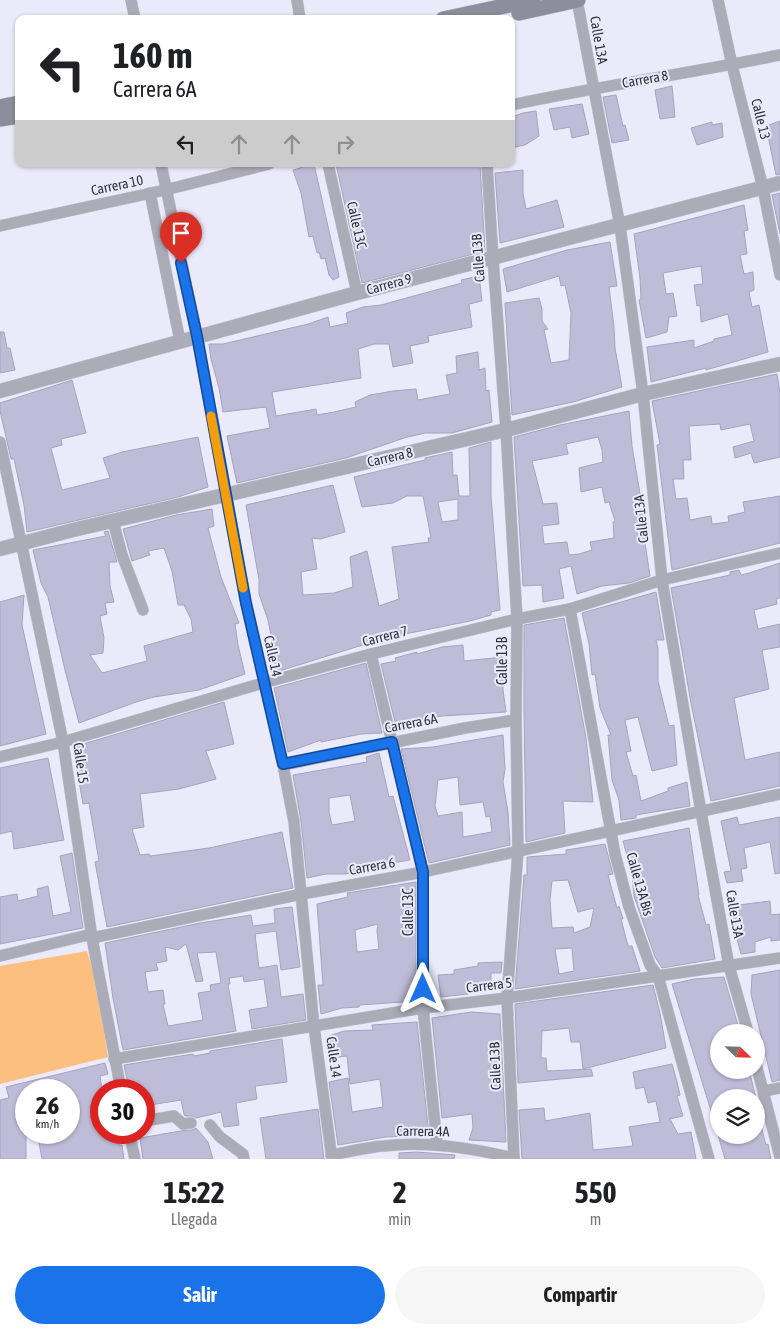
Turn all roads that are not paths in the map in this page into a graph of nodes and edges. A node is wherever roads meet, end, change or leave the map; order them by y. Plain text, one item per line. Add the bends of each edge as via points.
1 (131, 0) edge
2 (297, 0) edge
3 (533, 0) edge
4 (577, 0) edge
5 (718, 0) edge
6 (474, 10) edge
7 (134, 15) edge
8 (299, 15) edge
9 (456, 15) edge
10 (509, 15) edge
11 (780, 55) edge
12 (732, 64) junction
13 (592, 88) junction
14 (515, 104) edge
15 (0, 107) edge
16 (15, 109) edge
17 (15, 111) edge
18 (0, 119) edge
19 (161, 167) edge
20 (257, 167) edge
21 (329, 167) edge
22 (487, 167) edge
23 (780, 184) edge
24 (762, 188) junction
25 (165, 190) junction
26 (150, 193) junction
27 (0, 226) edge
28 (620, 226) junction
29 (493, 259) junction
30 (780, 275) edge
31 (356, 293) junction
32 (197, 336) junction
33 (180, 341) junction
34 (780, 364) edge
35 (0, 391) edge
36 (643, 394) junction
37 (506, 430) junction
38 (0, 442) edge
39 (4, 477) edge
40 (226, 495) junction
41 (113, 521) junction
42 (22, 544) junction
43 (0, 549) edge
44 (780, 553) edge
45 (662, 580) junction
46 (570, 609) junction
47 (143, 610) dead end
48 (517, 619) junction
49 (371, 654) junction
50 (263, 683) junction
51 (516, 720) junction
52 (63, 742) junction
53 (392, 742) junction
54 (0, 757) edge
55 (283, 764) junction
56 (780, 794) edge
57 (701, 812) junction
58 (611, 831) junction
59 (518, 851) junction
60 (423, 872) junction
61 (302, 894) junction
62 (92, 938) junction
63 (0, 956) edge
64 (780, 958) edge
65 (730, 966) junction
66 (658, 976) junction
67 (508, 998) junction
68 (423, 1008) junction
69 (746, 1024) edge
70 (314, 1027) junction
71 (114, 1059) junction
72 (119, 1079) edge
73 (780, 1088) edge
74 (765, 1092) edge
75 (765, 1096) edge
76 (155, 1119) edge
77 (191, 1122) dead end
78 (210, 1125) dead end
79 (132, 1144) edge
80 (437, 1144) junction
81 (332, 1157) edge
82 (780, 1157) edge
83 (514, 1158) edge
84 (135, 1159) edge
85 (244, 1159) edge
86 (709, 1159) edge

1 - 7 street
2 - 8 street
3 - 6 main road
4 - 10 main road
4 - 13 street, Calle 13A
5 - 12 street, Calle 13
6 - 9 main road
11 - 12 street, Carrera 8
12 - 13 street, Carrera 8
12 - 24 street, Calle 13
13 - 14 street, Carrera 8
13 - 28 street, Calle 13A
15 - 16 main road
17 - 18 main road
19 - 25 street, Calle 14
20 - 25 street, Carrera 10
21 - 31 street, Calle 13C
22 - 29 street, Calle 13B
23 - 24 street, Carrera 9
24 - 28 street, Carrera 9
24 - 30 street, Calle 13
25 - 26 street, Carrera 10
25 - 32 street, Calle 14
26 - 27 street, Carrera 10
26 - 33 street
28 - 29 street, Carrera 9
28 - 36 street, Calle 13A
29 - 31 street, Carrera 9
29 - 37 street, Calle 13B
31 - 32 street, Carrera 9
32 - 33 street, Carrera 9
32 - 40 street, Calle 14
33 - 35 street, Carrera 9
34 - 36 street, Carrera 8
36 - 37 street, Carrera 8
36 - 45 street, Calle 13A
37 - 40 street, Carrera 8
37 - 48 street, Calle 13B
38 - 39 street, Calle 15
39 - 42 street, Calle 15
40 - 41 street, Carrera 8
40 - 50 street, Calle 14
41 - 42 street, Carrera 8
41 - 47 street
42 - 43 street, Carrera 8
42 - 52 street, Calle 15
44 - 45 street, Carrera 7
45 - 46 street, Carrera 7
45 - 57 street, Calle 13A
46 - 48 street, Carrera 7
46 - 58 street, Calle 13A Bis
48 - 49 street, Carrera 7
48 - 51 street, Calle 13B
49 - 50 street, Carrera 7
49 - 53 street, Calle 13C
50 - 52 street, Carrera 7
50 - 55 street, Calle 14
51 - 53 street, Carrera 6A
51 - 59 street, Calle 13B
52 - 54 street, Carrera 7
52 - 62 street, Calle 15
53 - 55 street, Carrera 6A
53 - 60 street, Calle 13C
55 - 61 street, Calle 14
56 - 57 street, Carrera 6
57 - 58 street, Carrera 6
57 - 65 street, Calle 13A
58 - 59 street, Carrera 6
58 - 66 street, Calle 13A Bis via 629,907 650,965
59 - 60 street, Carrera 6
59 - 67 street, Calle 13B
60 - 61 street, Carrera 6
60 - 68 street, Calle 13C
61 - 62 street, Carrera 6
61 - 70 street, Calle 14
62 - 63 street, Carrera 6 via 88,935
62 - 71 street, Calle 15
64 - 65 street, Carrera 5
65 - 66 street, Carrera 5
65 - 69 street, Calle 13A
66 - 67 street, Carrera 5
66 - 86 street, Calle 13A Bis
67 - 68 street, Carrera 5
67 - 83 street, Calle 13B
68 - 70 street, Carrera 5
68 - 80 street, Calle 13C
70 - 71 street, Carrera 5
70 - 81 street, Calle 14
71 - 72 street, Calle 15
73 - 74 street
75 - 82 street
76 - 77 street via 174,1116 182,1124
78 - 85 street via 243,1154
79 - 84 street
80 - 81 street, Carrera 4A via 384,1146
80 - 83 street, Carrera 4A

